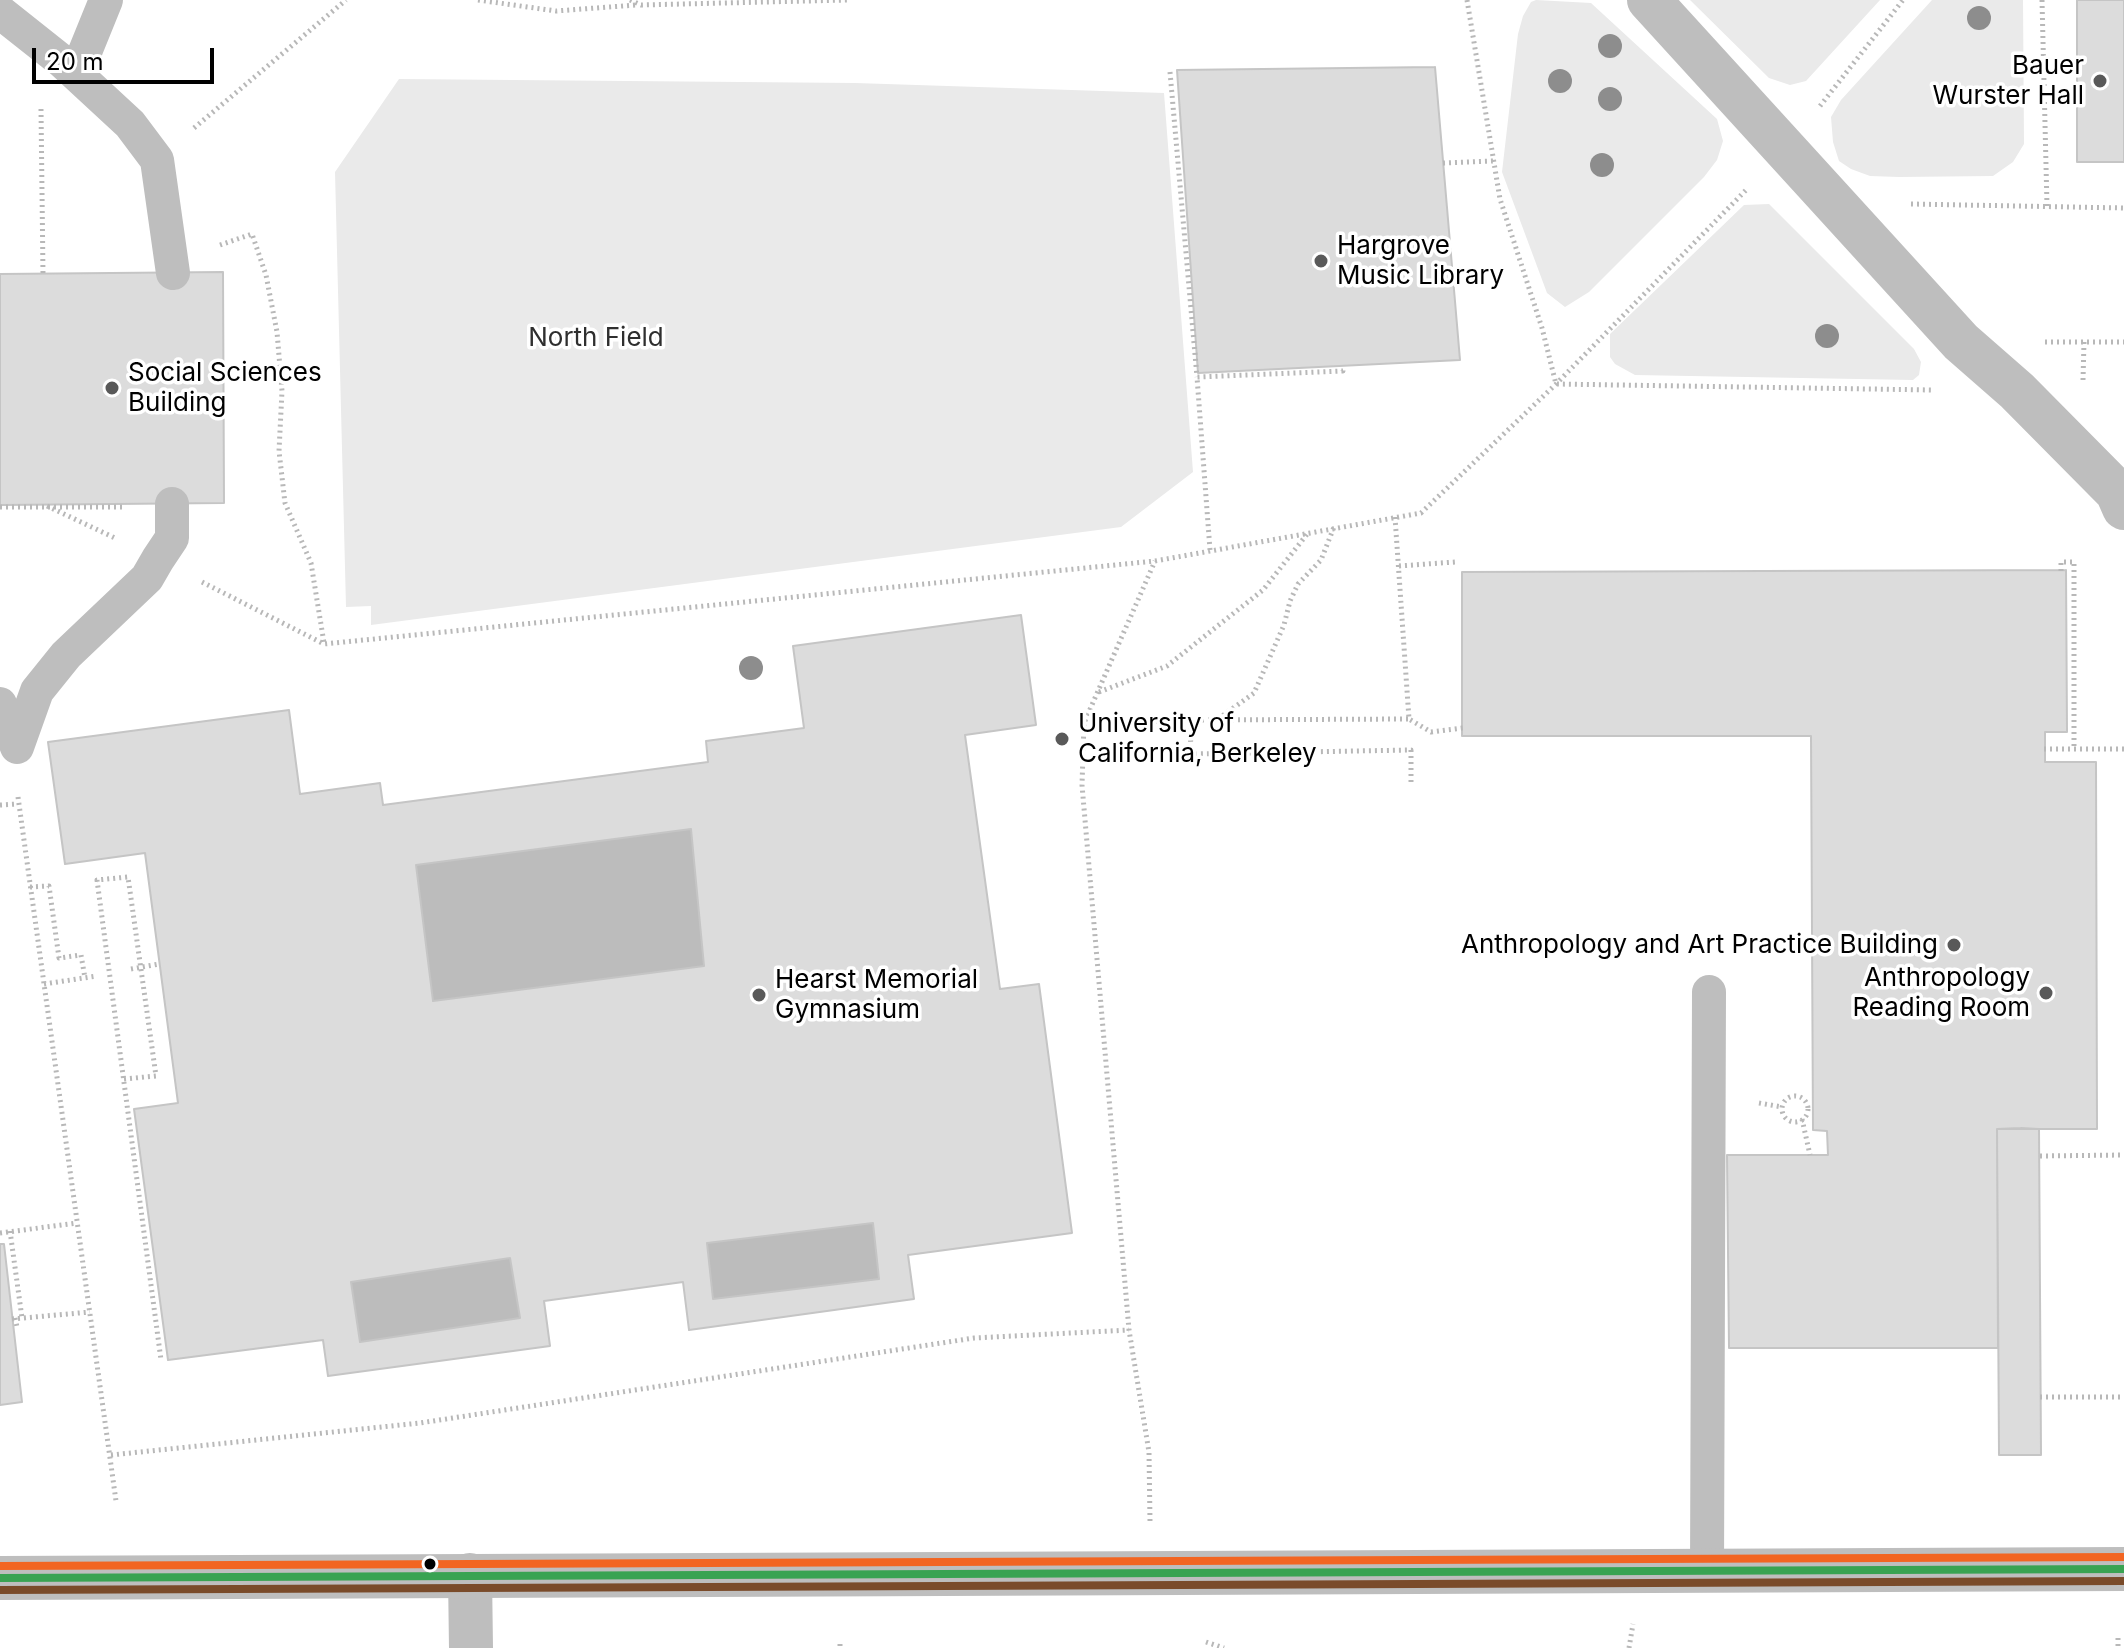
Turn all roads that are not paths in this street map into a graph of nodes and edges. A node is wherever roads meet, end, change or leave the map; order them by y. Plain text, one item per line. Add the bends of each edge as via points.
1 (106, 0) edge
2 (1649, 0) edge
3 (0, 12) edge
4 (76, 74) junction
5 (173, 266) road end
6 (172, 505) road end
7 (2124, 508) edge
8 (0, 704) edge
9 (1709, 992) dead end
10 (2124, 1569) edge
11 (1707, 1570) junction
12 (470, 1575) junction
13 (0, 1578) edge
14 (471, 1648) edge

1 - 4 lane
2 - 7 street via 1961,342 2117,492
3 - 4 lane
4 - 5 lane via 130,124 157,160
6 - 8 lane via 172,538 147,578 66,655 37,691 17,747
9 - 11 lane
10 - 11 street
11 - 12 street
12 - 13 street
12 - 14 street

